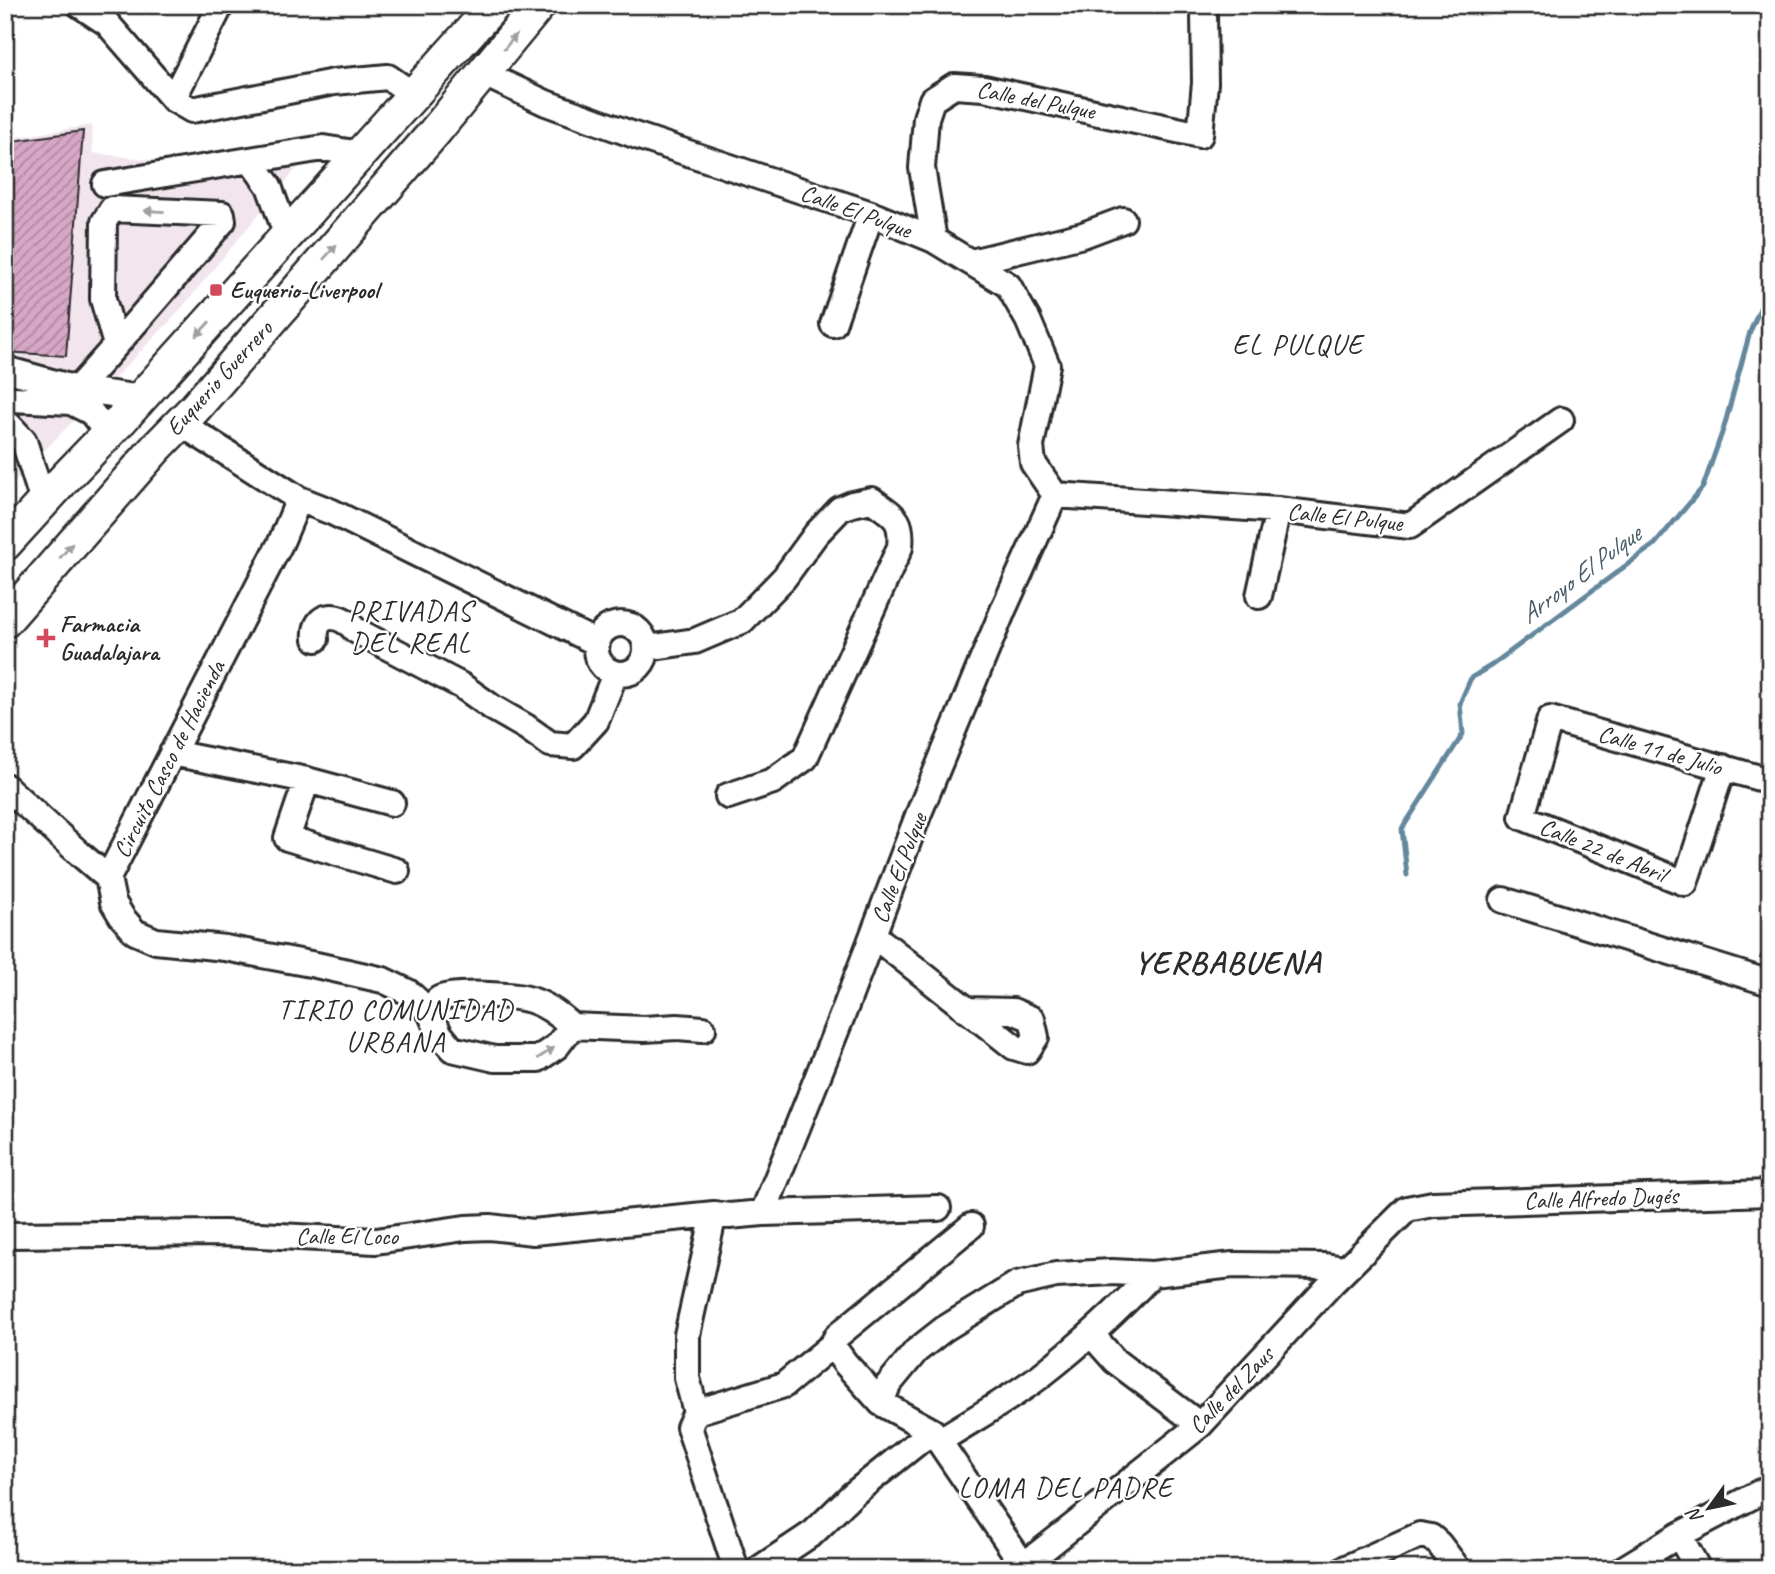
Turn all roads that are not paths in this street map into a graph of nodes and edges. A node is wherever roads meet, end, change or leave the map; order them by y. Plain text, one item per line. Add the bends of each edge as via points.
1 (80, 5) edge
2 (221, 5) edge
3 (495, 5) edge
4 (539, 5) edge
5 (1202, 5) edge
6 (484, 74) junction
7 (414, 95) junction
8 (173, 99) junction
9 (361, 154) junction
10 (250, 160) junction
11 (105, 184) dead end
12 (871, 214) junction
13 (1122, 220) dead end
14 (288, 236) junction
15 (934, 240) junction
16 (971, 262) junction
17 (107, 310) junction
18 (143, 315) junction
19 (833, 324) dead end
20 (116, 345) junction
21 (5, 369) edge
22 (77, 389) junction
23 (145, 394) junction
24 (13, 399) dead end
25 (1561, 420) dead end
26 (180, 423) junction
27 (9, 425) dead end
28 (108, 434) junction
29 (126, 483) junction
30 (1055, 495) junction
31 (299, 499) junction
32 (43, 502) junction
33 (1278, 510) junction
34 (5, 544) edge
35 (33, 590) junction
36 (1259, 596) dead end
37 (5, 606) edge
38 (5, 621) edge
39 (316, 639) dead end
40 (597, 643) junction
41 (646, 648) junction
42 (615, 674) junction
43 (172, 753) junction
44 (1723, 767) junction
45 (307, 780) junction
46 (1770, 780) edge
47 (5, 786) edge
48 (728, 796) dead end
49 (392, 803) dead end
50 (1522, 817) joint
51 (397, 871) dead end
52 (108, 878) junction
53 (1503, 900) dead end
54 (873, 935) junction
55 (1770, 982) edge
56 (966, 1010) dead end
57 (429, 1012) junction
58 (572, 1026) junction
59 (703, 1029) dead end
60 (1770, 1193) edge
61 (1433, 1204) joint
62 (938, 1208) dead end
63 (763, 1213) junction
64 (721, 1215) junction
65 (971, 1226) dead end
66 (5, 1236) edge
67 (1345, 1269) junction
68 (1152, 1274) junction
69 (1092, 1335) junction
70 (832, 1345) junction
71 (881, 1403) junction
72 (696, 1412) junction
73 (1200, 1425) junction
74 (935, 1436) junction
75 (1769, 1488) edge
76 (1679, 1535) junction
77 (1023, 1568) edge
78 (736, 1569) edge
79 (759, 1569) edge
80 (1344, 1569) edge
81 (1458, 1569) edge
82 (1623, 1569) edge
83 (1698, 1569) edge

1 - 8 street via 107,23
2 - 8 street
3 - 7 main road, Euquerio Guerrero
6 -> 4 main road, Euquerio Guerrero
5 - 15 street, Calle del Pulque via 1205,83 1200,135 984,88 954,86 932,100 922,168
6 - 12 street, Calle El Pulque via 546,103
26 -> 6 main road, Euquerio Guerrero
7 - 8 street via 388,77 334,82 192,110
7 - 9 main road, Euquerio Guerrero
9 - 10 street via 323,148
9 - 14 main road, Euquerio Guerrero
10 - 11 street
10 - 14 street via 269,186
12 - 15 street, Calle El Pulque
12 - 19 street
13 - 16 street via 1083,235
14 -> 23 main road, Euquerio Guerrero
15 - 16 street, Calle El Pulque
16 - 30 street, Calle El Pulque via 1008,285 1046,365 1031,446 1033,463
17 - 18 street
18 -> 17 street via 223,220 222,214 111,209 104,222 103,299
17 - 20 street
18 - 20 street
20 - 22 street
21 - 22 street
22 - 23 street
23 - 28 main road, Euquerio Guerrero
23 - 29 main road via 154,408
24 - 28 street via 71,402 91,412
25 - 33 street, Calle El Pulque via 1410,526
26 - 29 main road, Euquerio Guerrero
26 - 31 street
27 - 32 street via 24,441
28 - 32 main road, Euquerio Guerrero
35 -> 29 main road, Euquerio Guerrero
30 - 33 street, Calle El Pulque
30 - 54 street, Calle El Pulque via 919,813
31 - 40 street
31 - 43 street, Circuito Casco de Hacienda
32 - 34 main road, Euquerio Guerrero
33 - 36 street
35 - 37 main road
35 - 38 main road, Euquerio Guerrero
39 - 42 street via 321,621 341,618 355,631 462,685 550,744 573,746 596,721
40 - 41 street via 604,631 616,624 631,625 642,635
40 - 42 street via 597,656
41 - 42 street via 637,669
41 - 48 street via 695,641 742,621 840,509 872,500 897,519 902,532 900,547 805,758 773,781
43 - 45 street
43 - 52 street, Circuito Casco de Hacienda
44 - 46 street, Calle 11 de Julio
44 - 50 street, Calle 11 de Julio via 1550,719
44 - 50 street, Calle 22 de Abril via 1685,883
45 - 49 street
45 - 51 street via 287,838
47 - 52 street
52 - 57 street, Circuito Casco de Hacienda via 122,917 135,932 156,941 225,948 383,980 408,992
53 - 55 street
54 - 56 street
54 - 63 street, Calle El Pulque
57 - 58 street via 438,999 453,994 530,999
57 -> 58 street, Circuito Casco de Hacienda via 452,1049 495,1059 538,1059 557,1046
58 - 59 street
60 - 61 street, Calle Alfredo Dugés
61 - 67 street, Calle del Zaus via 1406,1209
62 - 63 street
63 - 64 street
64 - 66 street, Calle El Loco via 533,1232 465,1228 376,1241 224,1233
64 - 72 street via 687,1335 687,1378
65 - 70 street via 837,1336
67 - 68 street via 1233,1265
67 - 73 street, Calle del Zaus
68 - 69 street
68 - 71 street via 1056,1275 1017,1284 916,1351 888,1385
69 - 73 street via 1115,1362
69 - 74 street via 1037,1378
70 - 71 street
70 - 72 street via 785,1385
71 - 74 street
72 - 78 street via 689,1427
73 - 77 street, Calle del Zaus
74 - 77 street
74 - 79 street via 852,1495 813,1533
75 - 76 street
76 - 82 street
76 - 83 street
80 - 81 street via 1420,1535 1439,1544

